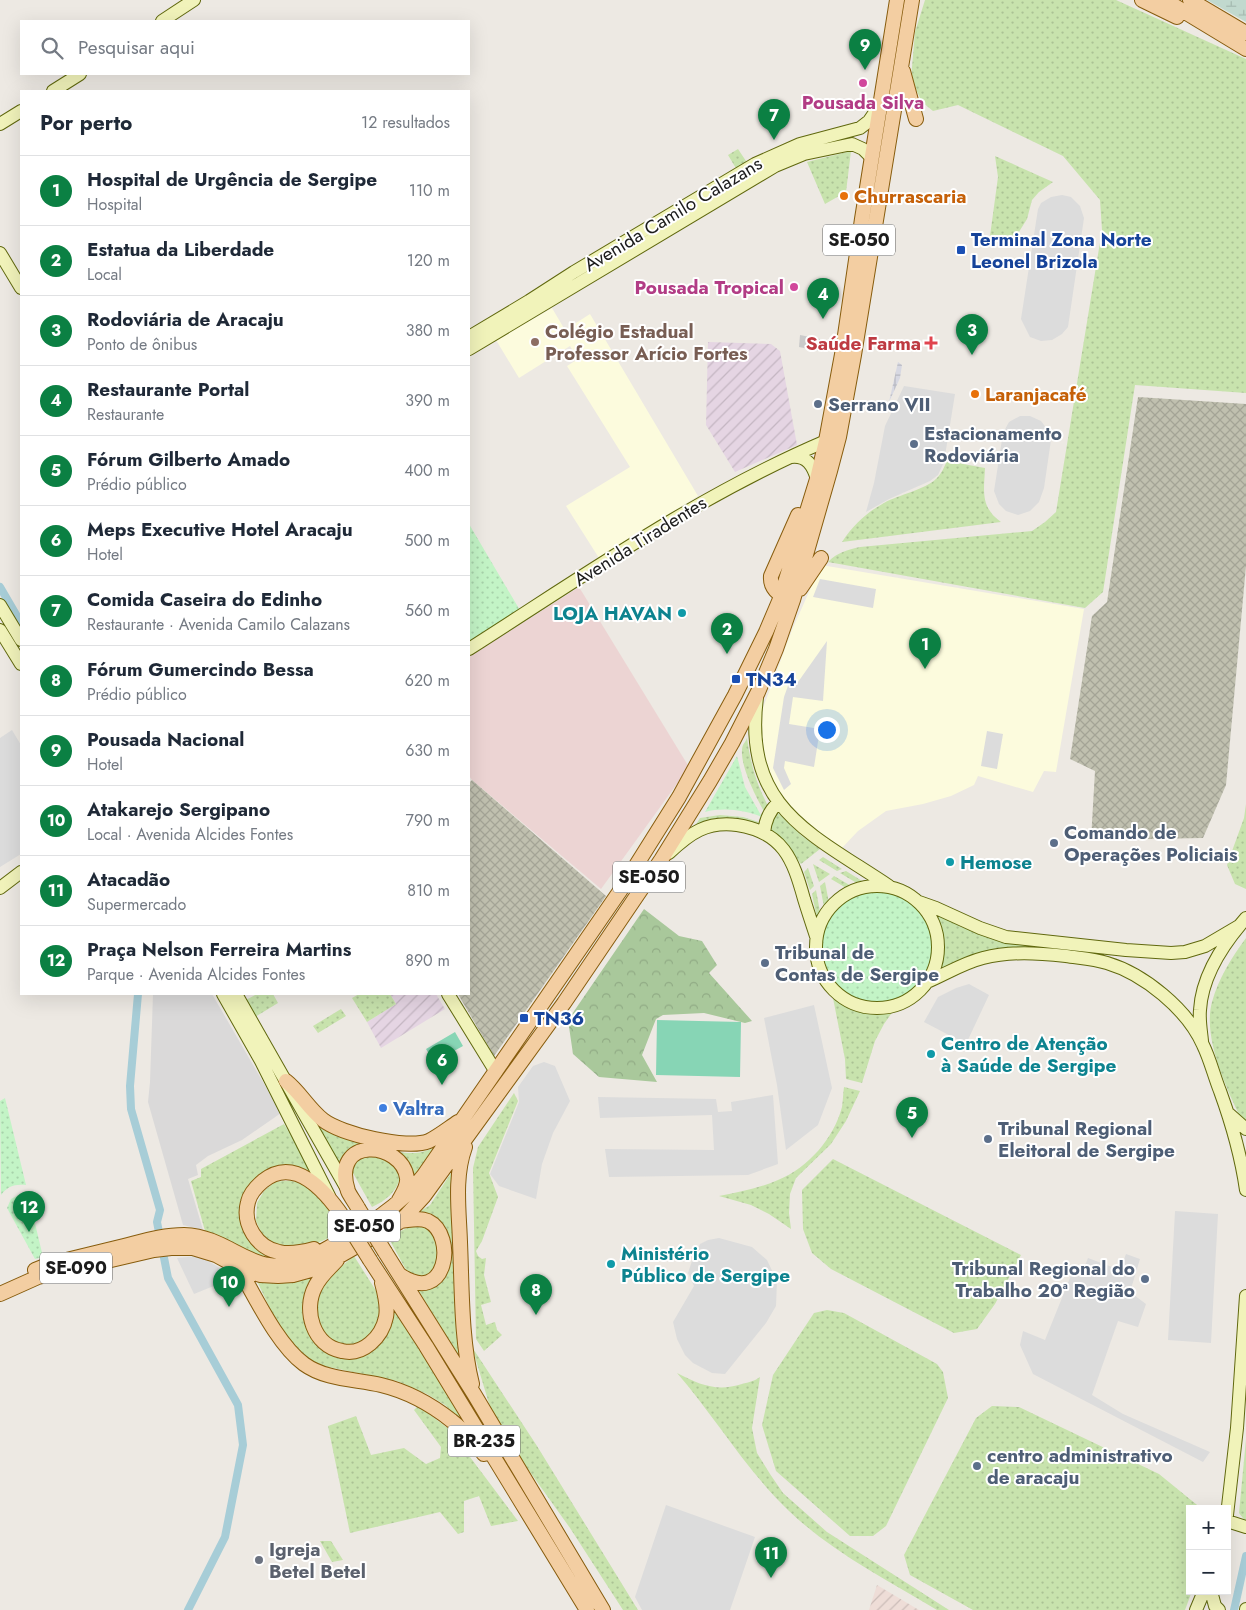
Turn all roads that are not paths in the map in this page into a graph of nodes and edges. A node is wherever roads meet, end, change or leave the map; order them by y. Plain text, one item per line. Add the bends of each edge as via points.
1 (194, 0) edge
2 (897, 0) edge
3 (912, 0) edge
4 (1142, 0) edge
5 (1165, 0) edge
6 (1190, 0) edge
7 (164, 20) edge
8 (1218, 32) junction
9 (1246, 33) edge
10 (1246, 48) edge
11 (901, 63) junction
12 (78, 75) edge
13 (55, 90) edge
14 (880, 105) junction
15 (20, 112) edge
16 (916, 119) dead end
17 (0, 124) edge
18 (872, 158) junction
19 (648, 235) junction
20 (0, 253) edge
21 (20, 286) edge
22 (470, 336) edge
23 (470, 348) edge
24 (826, 441) junction
25 (789, 457) junction
26 (817, 479) junction
27 (821, 558) dead end
28 (789, 598) junction
29 (0, 605) edge
30 (0, 630) edge
31 (20, 638) edge
32 (470, 648) edge
33 (20, 662) edge
34 (758, 692) junction
35 (778, 803) junction
36 (764, 833) junction
37 (661, 860) junction
38 (20, 873) edge
39 (891, 887) junction
40 (0, 888) edge
41 (919, 902) junction
42 (1242, 922) edge
43 (816, 936) junction
44 (1088, 952) junction
45 (927, 982) junction
46 (224, 995) edge
47 (237, 995) edge
48 (449, 995) edge
49 (1202, 1044) junction
50 (496, 1072) junction
51 (286, 1081) junction
52 (1227, 1112) junction
53 (463, 1119) junction
54 (1246, 1129) edge
55 (470, 1135) junction
56 (1246, 1190) edge
57 (348, 1191) junction
58 (333, 1202) junction
59 (397, 1205) junction
60 (401, 1221) junction
61 (163, 1243) junction
62 (332, 1246) junction
63 (343, 1254) junction
64 (238, 1267) junction
65 (378, 1273) junction
66 (400, 1275) junction
67 (0, 1286) edge
68 (0, 1294) edge
69 (1246, 1296) edge
70 (474, 1394) junction
71 (510, 1483) junction
72 (1228, 1505) edge
73 (1231, 1521) edge
74 (1246, 1527) edge
75 (1202, 1595) edge
76 (1212, 1595) edge
77 (587, 1610) edge
78 (604, 1610) edge
79 (1196, 1610) edge
80 (1219, 1610) edge

1 - 7 street
2 - 14 main road, SE-050
3 - 11 main road, SE-050
4 - 8 main road
5 - 8 main road
6 - 9 main road
8 - 10 main road
11 - 16 main road
11 - 28 main road, SE-050 via 839,437
12 - 13 street
14 - 18 main road, SE-050
14 - 19 street, Avenida Camilo Calazans via 860,128 800,144 766,158
15 - 17 street
18 - 19 street, Avenida Camilo Calazans via 852,144 804,154 765,171
18 - 24 main road, SE-050
19 - 22 street, Avenida Camilo Calazans
19 - 23 street, Avenida Camilo Calazans
20 - 21 street
24 - 25 street, Avenida Tiradentes
24 - 26 main road, SE-050
25 - 26 street via 803,457
25 - 32 street, Avenida Tiradentes via 691,509
26 - 28 main road via 807,494 771,576 772,587
27 - 28 main road
28 - 34 main road, SE-050 via 776,648
28 - 50 main road, SE-050 via 766,632 679,796 620,891
29 - 31 street
30 - 33 street
34 - 35 street via 754,740 766,782
34 - 37 main road, SE-050 via 732,743
35 - 36 street via 766,820
35 - 39 street via 800,826
36 - 37 street via 731,824 708,826 694,832
36 - 43 street via 773,838 790,860
37 - 55 main road, SE-050
38 - 40 street
39 - 41 street
39 - 43 street via 876,885 846,893 822,918
41 - 44 street via 1006,937
41 - 45 street via 932,920 938,945 935,968
42 - 44 street via 1205,946 1185,952
42 - 49 street via 1219,952 1205,982 1200,1011
43 - 45 street via 818,963 827,982 842,998 859,1006 898,1005 911,998
44 - 45 street via 1003,954 970,962
44 - 49 street via 1129,971 1171,1002
46 - 58 street, BR-235
47 - 51 street, BR-235
48 - 50 street
49 - 52 street
50 - 53 main road, SE-050
51 - 53 main road via 330,1124 389,1142 429,1141
51 - 57 street, BR-235
52 - 54 street
52 - 56 street
53 - 59 main road, SE-050 via 413,1190
55 - 60 main road, SE-050
55 - 70 main road via 459,1170 465,1340
57 - 59 main road via 346,1171 351,1157 363,1150 381,1151 398,1162 407,1177
57 - 66 main road, BR-235, bridge
58 - 62 main road via 309,1180 287,1172 267,1178 256,1186 247,1206 250,1231 270,1249 290,1253
58 - 65 main road, BR-235, bridge
59 - 62 main road, SE-050
60 - 63 main road, SE-050
60 - 66 main road via 422,1219 437,1228 442,1236 444,1256 442,1270 430,1282 415,1283
61 - 62 main road, SE-090 via 192,1236 203,1238 252,1261 276,1266 305,1260
61 - 64 main road, SE-090 via 203,1250
61 - 67 main road, SE-090 via 50,1264
61 - 68 main road, SE-090 via 38,1277
63 - 64 main road, SE-090 via 311,1270 292,1275 265,1275
63 - 65 main road via 315,1286 309,1311 311,1324 331,1347 354,1352 365,1348 382,1328 386,1304
64 - 71 main road via 276,1332 303,1363 326,1375 382,1385 419,1400 453,1421
65 - 71 main road, BR-235
66 - 70 main road, BR-235
69 - 72 street
70 - 78 main road, BR-235
71 - 77 main road, BR-235
73 - 74 street
75 - 79 street
76 - 80 street

